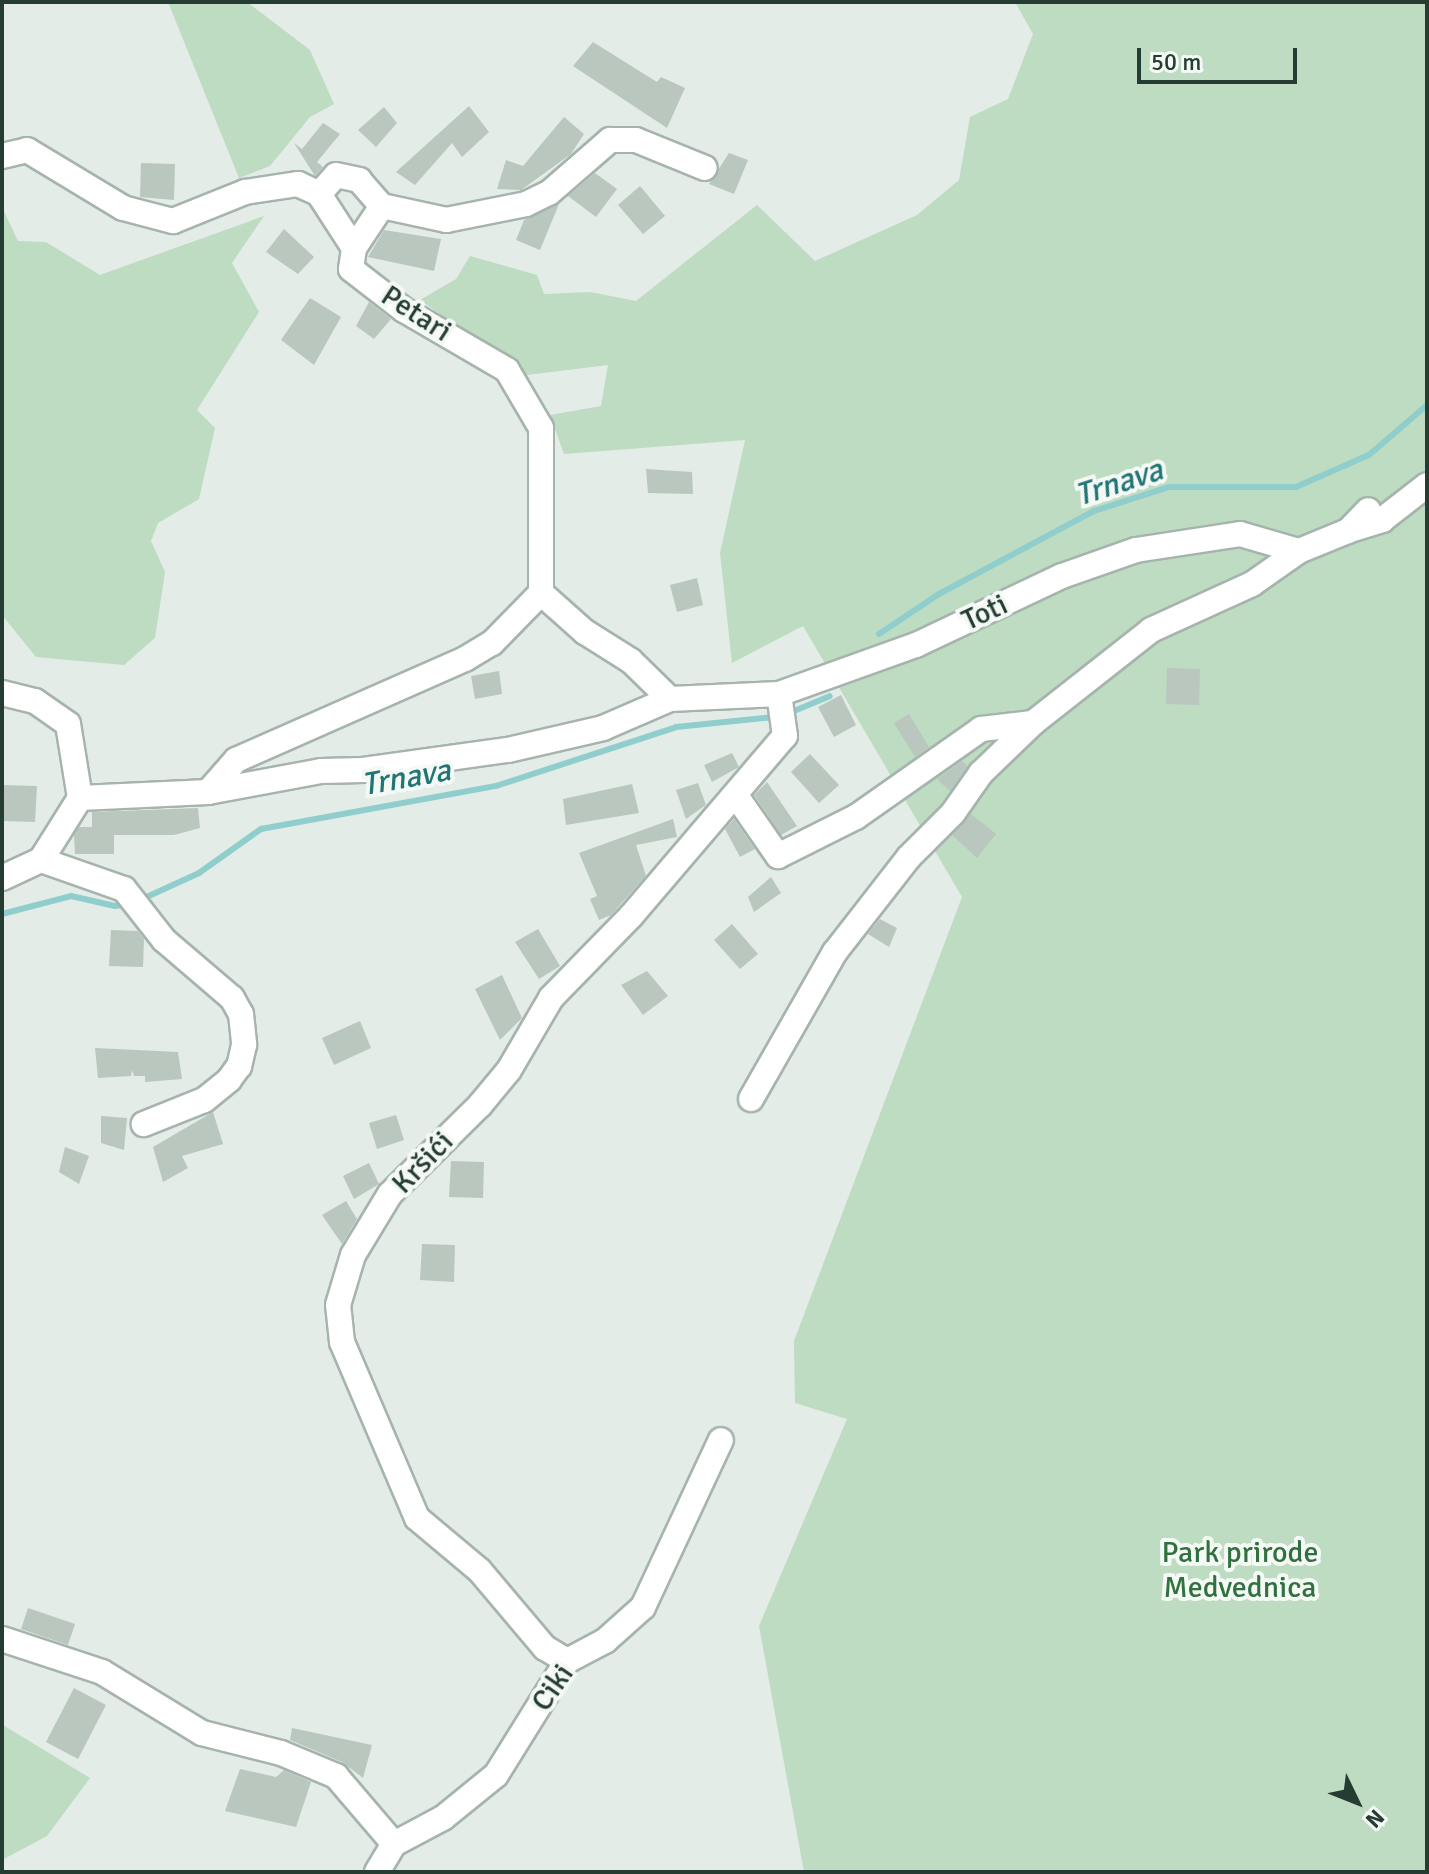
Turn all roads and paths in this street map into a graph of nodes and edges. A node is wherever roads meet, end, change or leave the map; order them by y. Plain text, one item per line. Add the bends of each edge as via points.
1 (2, 156) edge
2 (705, 168) dead end
3 (319, 194) junction
4 (382, 206) junction
5 (354, 248) junction
6 (1427, 485) edge
7 (1368, 510) dead end
8 (1348, 531) junction
9 (1299, 551) junction
10 (541, 593) junction
11 (2, 693) edge
12 (670, 699) junction
13 (782, 708) junction
14 (1033, 723) junction
15 (208, 792) junction
16 (737, 797) junction
17 (80, 798) junction
18 (41, 860) junction
19 (2, 878) edge
20 (751, 1099) dead end
21 (144, 1124) dead end
22 (721, 1440) dead end
23 (2, 1639) edge
24 (567, 1661) junction
25 (394, 1844) junction
26 (377, 1872) edge

1 - 3 street via 27,150 123,208 173,221 245,192 298,184
2 - 4 street via 636,140 610,140 549,193 526,204 446,220
3 - 4 street via 336,175 359,180
3 - 5 street, Petari
4 - 5 street
5 - 10 street, Petari via 351,269 404,310 507,370 541,428
6 - 8 street via 1382,520
7 - 8 street
8 - 9 street
9 - 13 street, Toti via 1240,534 1136,550 1062,576
9 - 14 street via 1252,584 1151,630
10 - 12 street via 585,632 631,661
10 - 15 street via 492,643 236,760
11 - 17 street via 35,701 68,724 76,746
12 - 13 street, Toti
12 - 15 street via 603,728 508,750 321,771
13 - 16 street, Kršići via 785,736 751,772
14 - 16 street via 981,729 856,817 778,856
14 - 20 street via 981,773 835,952
15 - 17 street
16 - 24 street, Kršići via 551,998 509,1070 480,1105 390,1194 353,1255 338,1305 342,1342 417,1518 479,1570 545,1648
17 - 18 street
18 - 19 street
18 - 21 street via 115,883 164,940 232,998 241,1014 244,1045 239,1066 219,1091
22 - 24 street, Ciki via 643,1607 605,1641
23 - 25 street via 102,1672 202,1733 281,1753 336,1776
24 - 25 street, Ciki via 496,1775 443,1818
25 - 26 street

